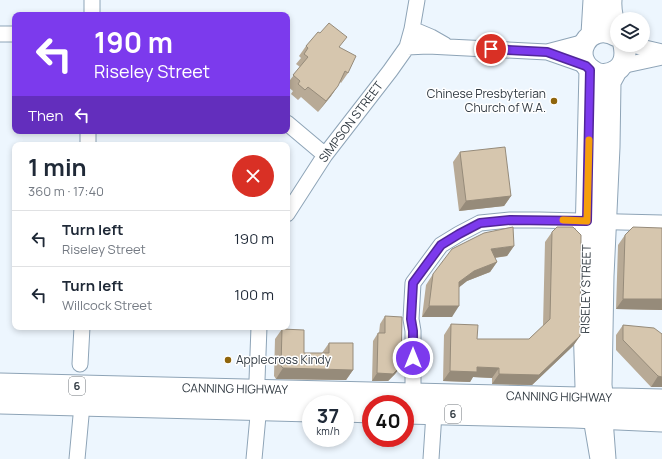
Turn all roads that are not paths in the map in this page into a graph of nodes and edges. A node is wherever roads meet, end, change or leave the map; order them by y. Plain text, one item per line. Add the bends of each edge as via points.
1 (92, 0) edge
2 (418, 0) edge
3 (594, 0) edge
4 (611, 0) edge
5 (92, 12) edge
6 (611, 12) edge
7 (412, 29) junction
8 (610, 32) edge
9 (0, 34) edge
10 (12, 34) edge
11 (588, 38) junction
12 (407, 47) junction
13 (449, 47) junction
14 (650, 49) edge
15 (547, 52) junction
16 (625, 52) edge
17 (662, 52) edge
18 (662, 57) edge
19 (588, 68) junction
20 (618, 69) junction
21 (290, 126) edge
22 (325, 155) junction
23 (290, 209) edge
24 (596, 222) junction
25 (662, 224) edge
26 (82, 330) edge
27 (259, 330) edge
28 (80, 364) dead end
29 (593, 366) junction
30 (0, 384) edge
31 (413, 393) junction
32 (537, 396) junction
33 (595, 398) junction
34 (632, 399) junction
35 (257, 400) junction
36 (662, 400) edge
37 (0, 403) edge
38 (82, 405) junction
39 (302, 408) edge
40 (414, 413) edge
41 (434, 413) junction
42 (598, 418) junction
43 (662, 421) edge
44 (77, 459) edge
45 (254, 459) edge
46 (431, 459) edge
47 (598, 459) edge
48 (608, 459) edge

1 - 5 street
2 - 7 street, SIMPSON STREET
3 - 11 highway, RISELEY STREET
4 - 6 highway
7 - 12 street, SIMPSON STREET
7 - 13 street
8 - 11 highway via 600,31
9 - 10 street
11 - 15 street
11 - 19 highway, RISELEY STREET via 582,50 582,57
12 - 13 street
12 - 22 street, SIMPSON STREET
13 - 15 street
14 - 17 street
15 - 19 street
16 - 20 highway, RISELEY STREET
18 - 20 street
19 - 20 highway via 598,74 607,74
19 - 24 highway, RISELEY STREET
20 - 24 highway, RISELEY STREET via 610,82 609,147
21 - 22 street
22 - 23 street, SIMPSON STREET
24 - 25 street
24 - 29 highway, RISELEY STREET
24 - 31 street via 510,220 480,223 441,245 413,283
26 - 28 street
27 - 35 street
29 - 32 highway via 567,383
29 - 33 highway, RISELEY STREET
29 - 34 highway
30 - 35 highway, CANNING HIGHWAY / 6
31 - 32 highway, CANNING HIGHWAY / 6
31 - 35 highway, CANNING HIGHWAY / 6
32 - 33 highway, CANNING HIGHWAY / 6
33 - 34 highway, CANNING HIGHWAY / 6
33 - 42 highway, RISELEY STREET
34 - 36 highway, CANNING HIGHWAY / 6
35 - 38 highway, CANNING HIGHWAY / 6
35 - 39 highway, CANNING HIGHWAY / 6
35 - 45 street
37 - 38 highway, CANNING HIGHWAY / 6
38 - 44 street
40 - 41 highway, CANNING HIGHWAY / 6
41 - 42 highway, CANNING HIGHWAY / 6
41 - 46 street
42 - 43 highway, CANNING HIGHWAY / 6
42 - 47 street, RISELEY STREET
42 - 48 street, RISELEY STREET

